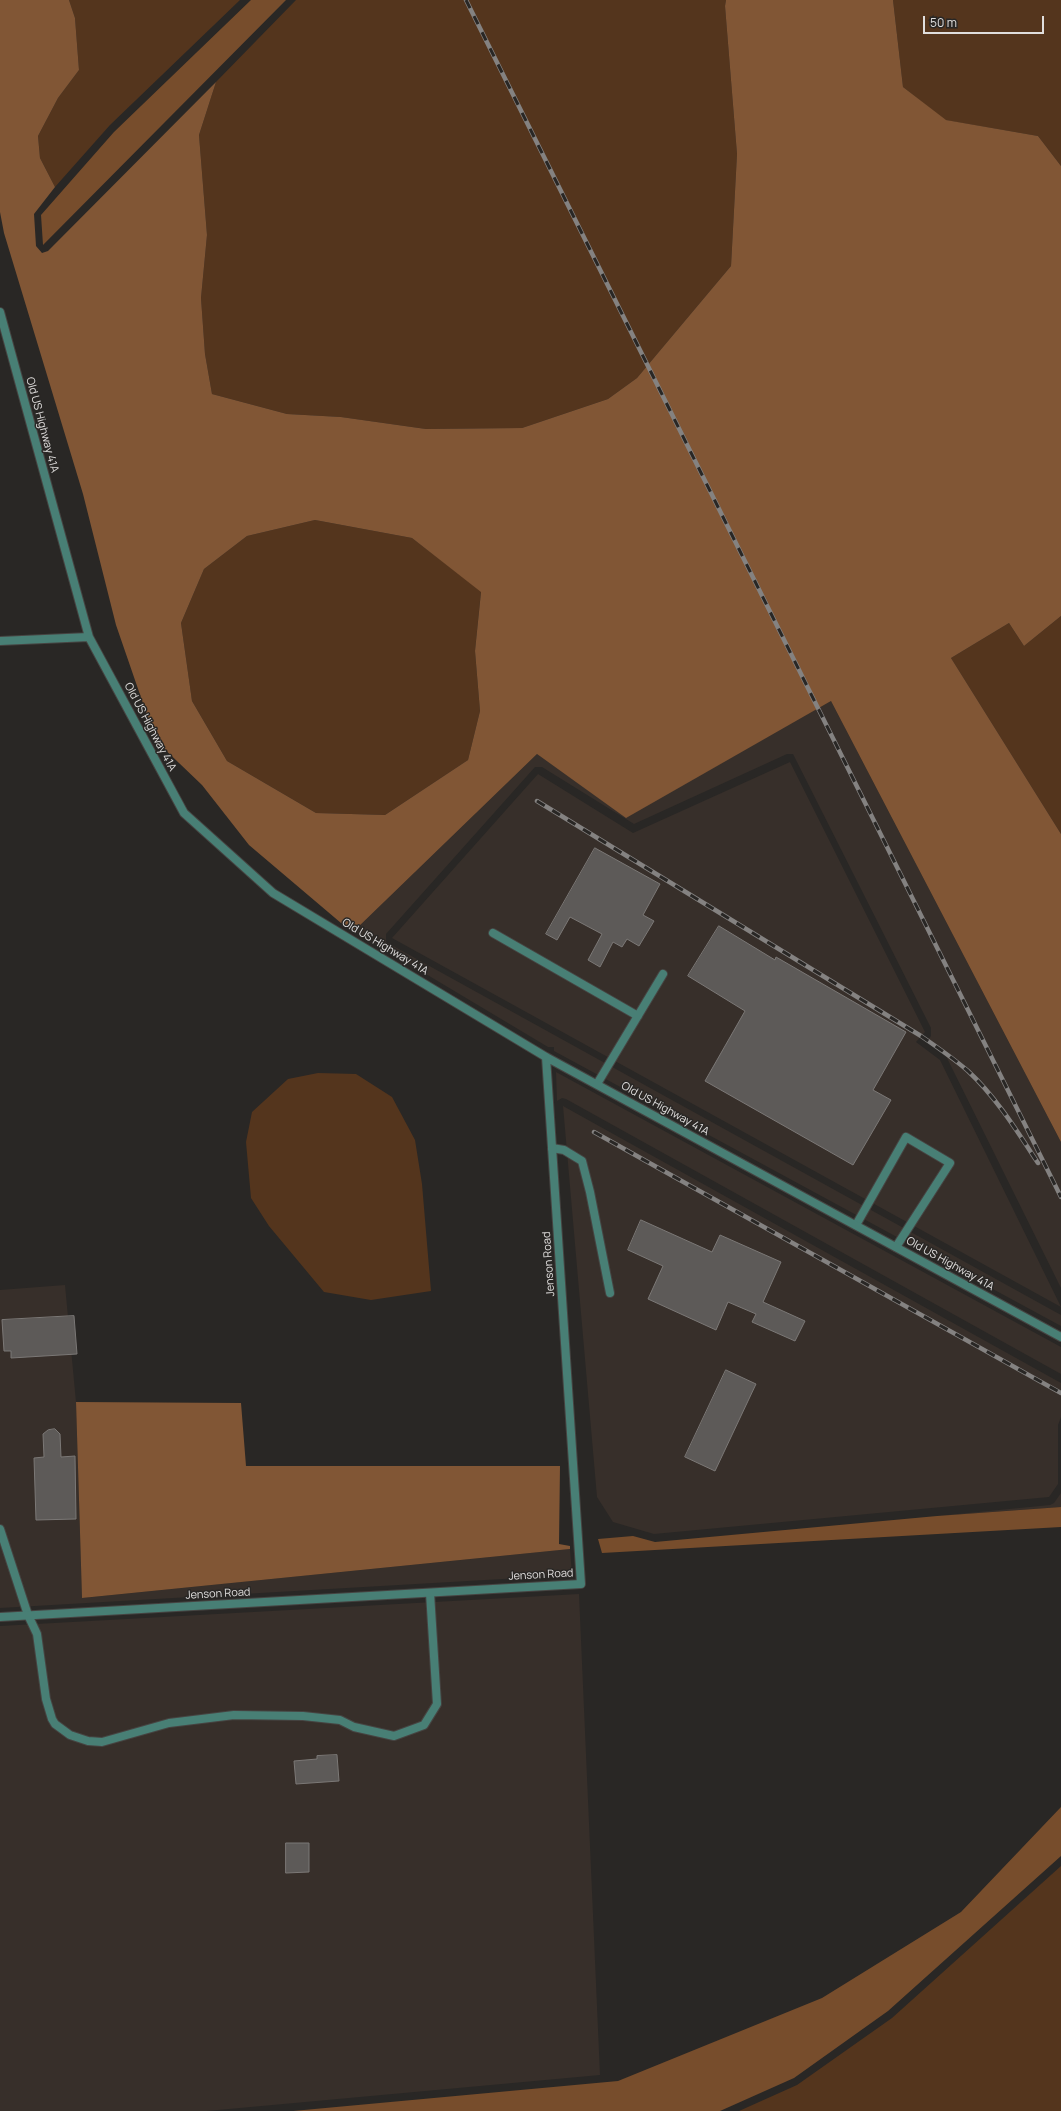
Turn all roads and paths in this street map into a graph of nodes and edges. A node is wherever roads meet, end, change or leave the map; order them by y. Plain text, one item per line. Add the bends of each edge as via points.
1 (0, 312) edge
2 (89, 637) junction
3 (0, 641) edge
4 (493, 933) dead end
5 (664, 974) dead end
6 (638, 1016) junction
7 (546, 1057) junction
8 (598, 1084) junction
9 (552, 1148) junction
10 (856, 1225) junction
11 (896, 1247) junction
12 (610, 1293) dead end
13 (1061, 1337) edge
14 (0, 1529) edge
15 (430, 1593) junction
16 (28, 1615) junction
17 (0, 1617) edge

1 - 2 street, Old US Highway 41A
2 - 3 street
2 - 7 street, Old US Highway 41A via 184,813 273,893
4 - 6 street
5 - 6 street
6 - 8 street
7 - 8 street, Old US Highway 41A
7 - 9 street, Jenson Road
8 - 10 street, Old US Highway 41A
9 - 12 street via 564,1150 582,1161
9 - 15 street, Jenson Road via 580,1584
10 - 11 street, Old US Highway 41A
10 - 11 street via 906,1137 950,1163
11 - 13 street, Old US Highway 41A
14 - 16 street
15 - 16 street, Jenson Road
15 - 16 street via 437,1704 424,1725 394,1736 354,1727 340,1720 303,1716 242,1715 169,1723 102,1742 88,1741 70,1735 52,1719 46,1699 37,1634
16 - 17 street, Jenson Road

